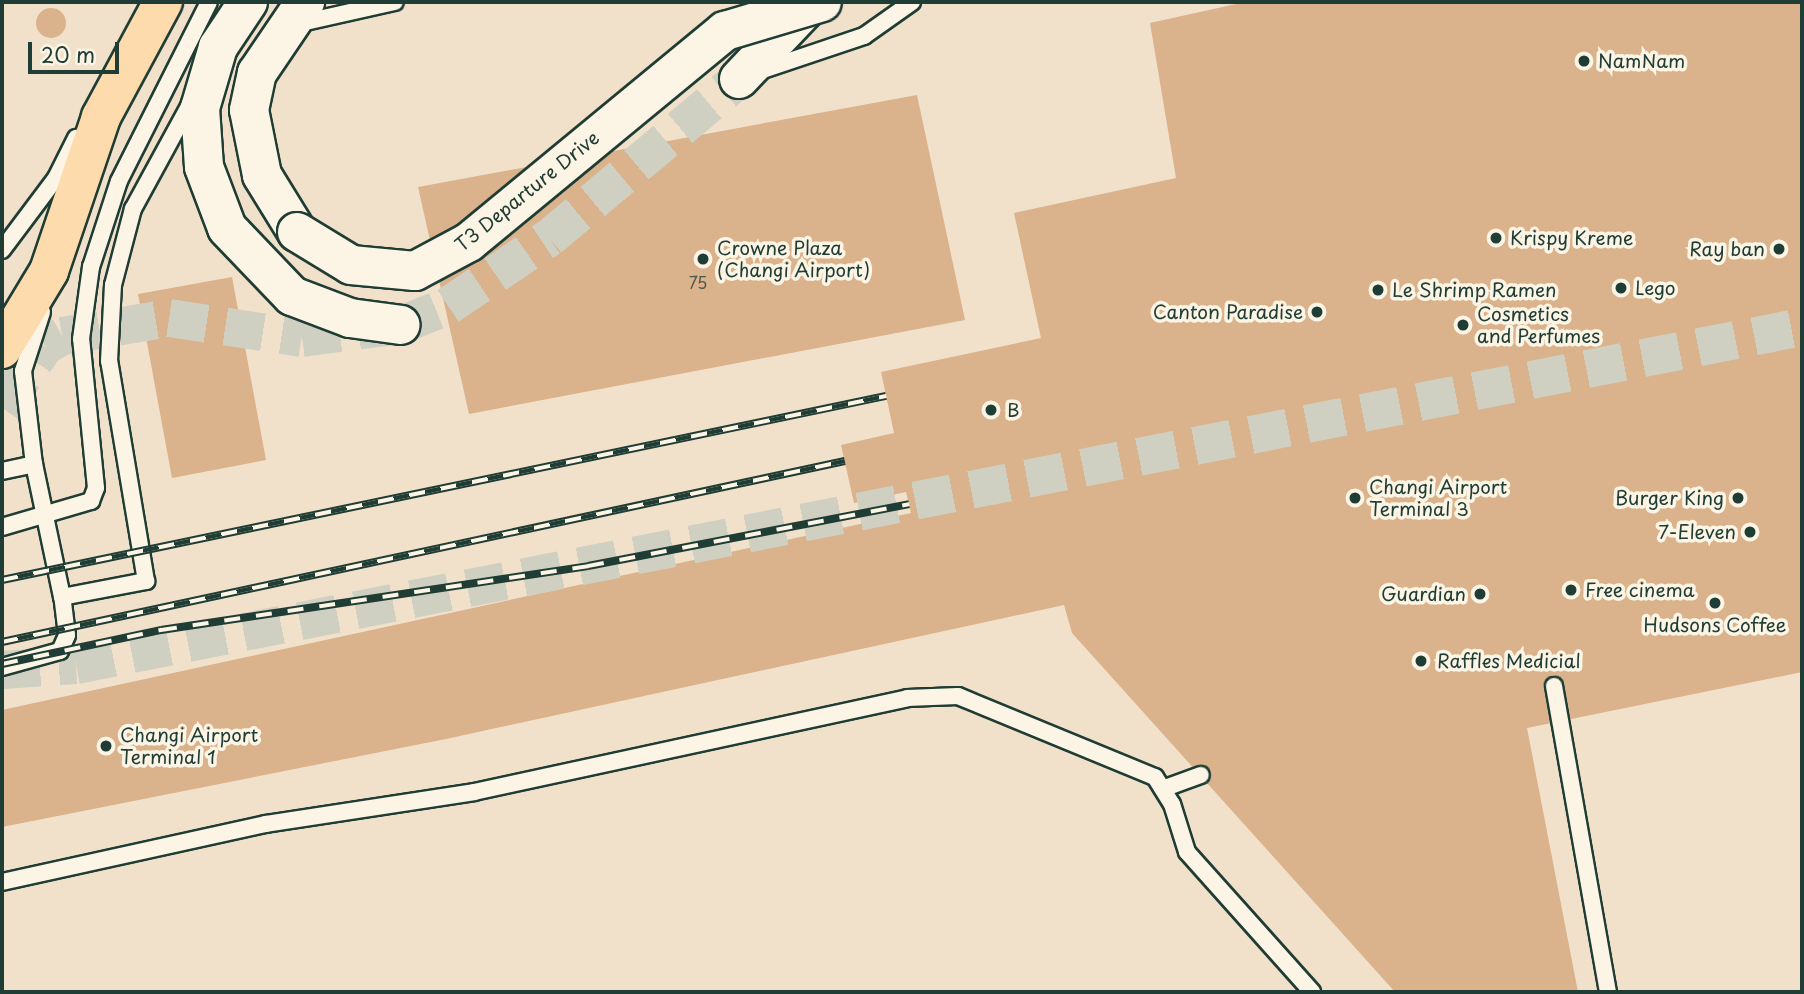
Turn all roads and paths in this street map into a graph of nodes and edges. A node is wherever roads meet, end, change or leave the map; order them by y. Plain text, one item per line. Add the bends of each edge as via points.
1 (163, 2) edge
2 (209, 2) edge
3 (248, 2) edge
4 (305, 2) edge
5 (395, 2) edge
6 (812, 2) edge
7 (822, 2) edge
8 (912, 2) edge
9 (279, 32) junction
10 (205, 76) junction
11 (740, 79) joint
12 (101, 117) junction
13 (2, 250) edge
14 (49, 271) junction
15 (401, 325) dead end
16 (2, 349) edge
17 (34, 464) junction
18 (2, 471) edge
19 (45, 517) junction
20 (2, 527) edge
21 (62, 597) junction
22 (2, 667) edge
23 (1554, 686) dead end
24 (1201, 775) dead end
25 (1165, 788) junction
26 (2, 881) edge
27 (1312, 992) edge
28 (1608, 992) edge

1 - 12 highway
2 - 19 lane via 119,181 91,267 80,339 96,488 84,505
3 - 10 main road
4 - 9 main road, T3 Departure Drive
5 - 9 lane via 321,15
6 - 11 main road
7 - 9 main road, T3 Departure Drive, bridge via 724,31 469,242 415,271 351,264 297,232 262,175 249,110 257,74
8 - 11 lane via 864,36
10 - 15 main road via 204,167 244,252 292,296 350,318
10 - 21 lane via 133,209 113,285 109,361 146,581
12 - 13 lane via 83,126 56,178
12 - 14 highway
14 - 16 highway
14 - 17 lane via 53,281 23,371
17 - 18 lane
17 - 19 lane
19 - 20 lane
19 - 21 lane
21 - 22 lane via 67,635 60,651
23 - 28 lane
24 - 25 lane
25 - 26 lane via 1144,769 958,696 907,698 474,792 266,824
25 - 27 lane via 1187,852

